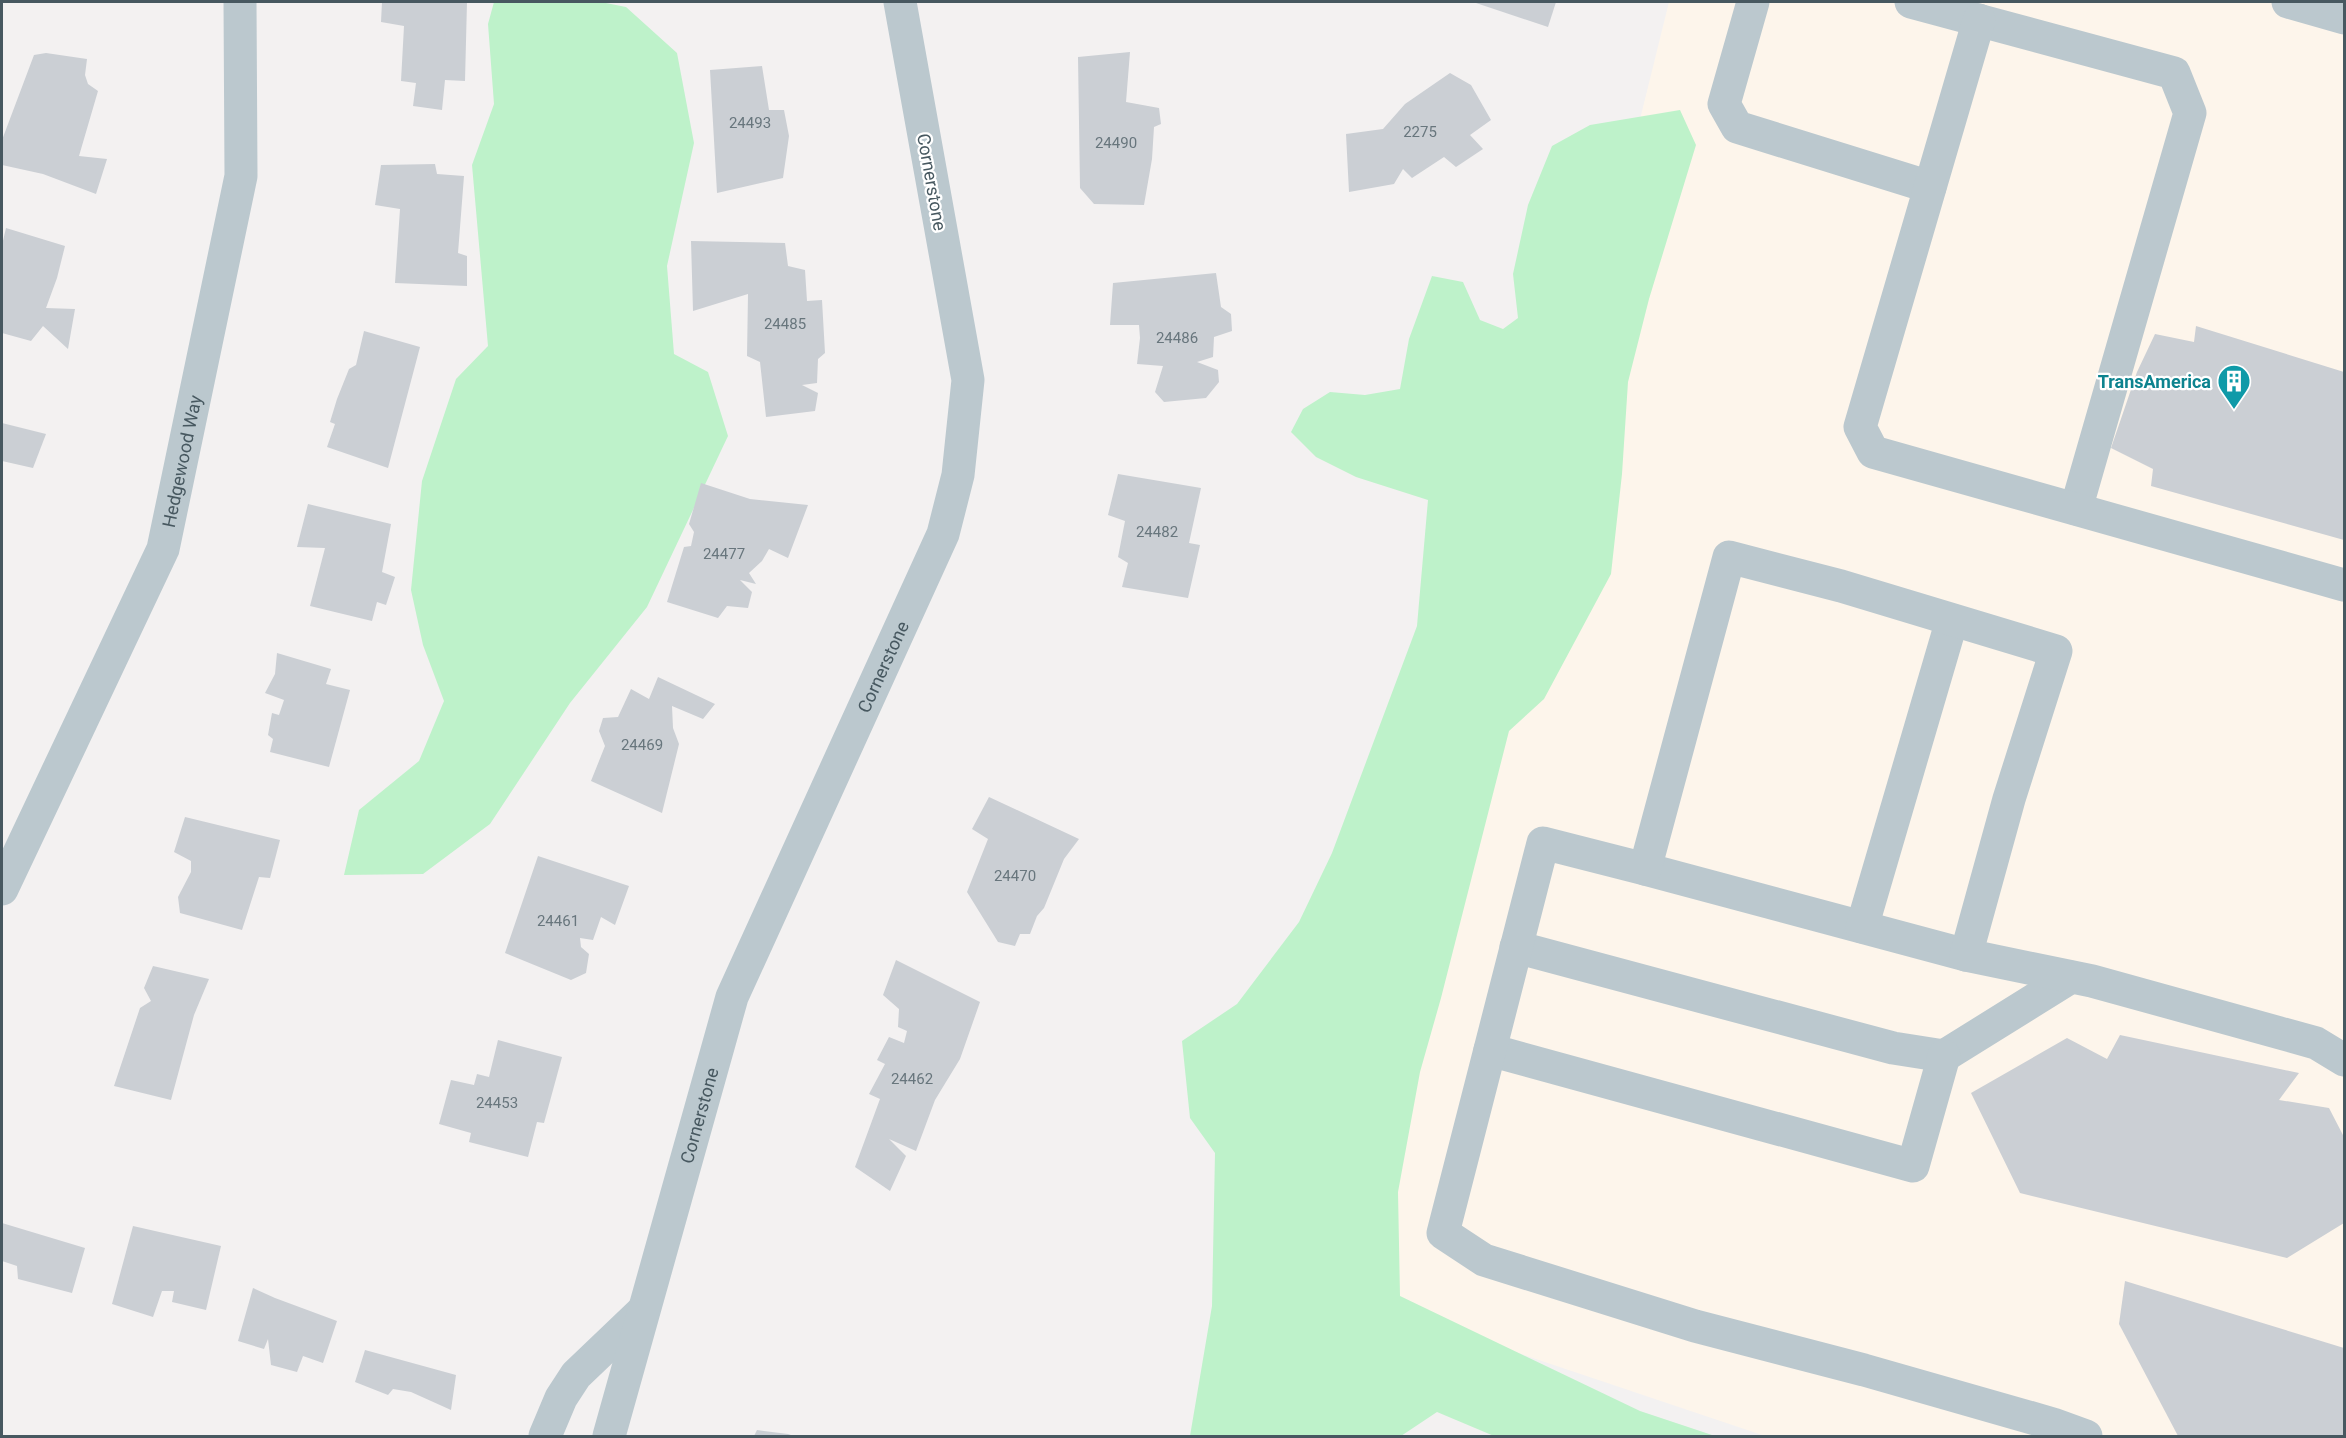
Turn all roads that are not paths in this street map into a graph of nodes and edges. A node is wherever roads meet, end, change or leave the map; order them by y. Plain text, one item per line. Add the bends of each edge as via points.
1 (240, 2) edge
2 (900, 2) edge
3 (1753, 2) edge
4 (1911, 2) edge
5 (2288, 2) edge
6 (2344, 18) edge
7 (1978, 20) junction
8 (1930, 187) junction
9 (2076, 509) junction
10 (2344, 585) edge
11 (1952, 620) junction
12 (1645, 869) junction
13 (2, 889) edge
14 (1862, 927) junction
15 (1516, 947) junction
16 (1966, 956) junction
17 (2071, 977) junction
18 (1490, 1050) junction
19 (1944, 1056) junction
20 (2344, 1060) edge
21 (645, 1309) junction
22 (545, 1437) edge
23 (609, 1437) edge
24 (2086, 1437) edge

1 - 13 street, Hedgewood Way via 241,176 163,549
2 - 21 street, Cornerstone via 968,380 958,476 943,534 732,997
3 - 8 street via 1724,104 1737,127
4 - 7 street
5 - 6 street
7 - 8 street
7 - 9 street via 2174,73 2190,113
8 - 9 street via 1860,427 1873,452
9 - 10 street
11 - 12 street via 1729,557
11 - 14 street
11 - 16 street via 2056,651
12 - 14 street
12 - 15 street via 1543,843
14 - 16 street
15 - 18 street
15 - 19 street via 1893,1048
16 - 17 street
17 - 19 street
17 - 20 street via 2316,1043
18 - 19 street via 1913,1166
18 - 24 street via 1443,1233 1484,1260 1695,1326 1864,1370
21 - 22 street via 576,1375 561,1398
21 - 23 street, Cornerstone

